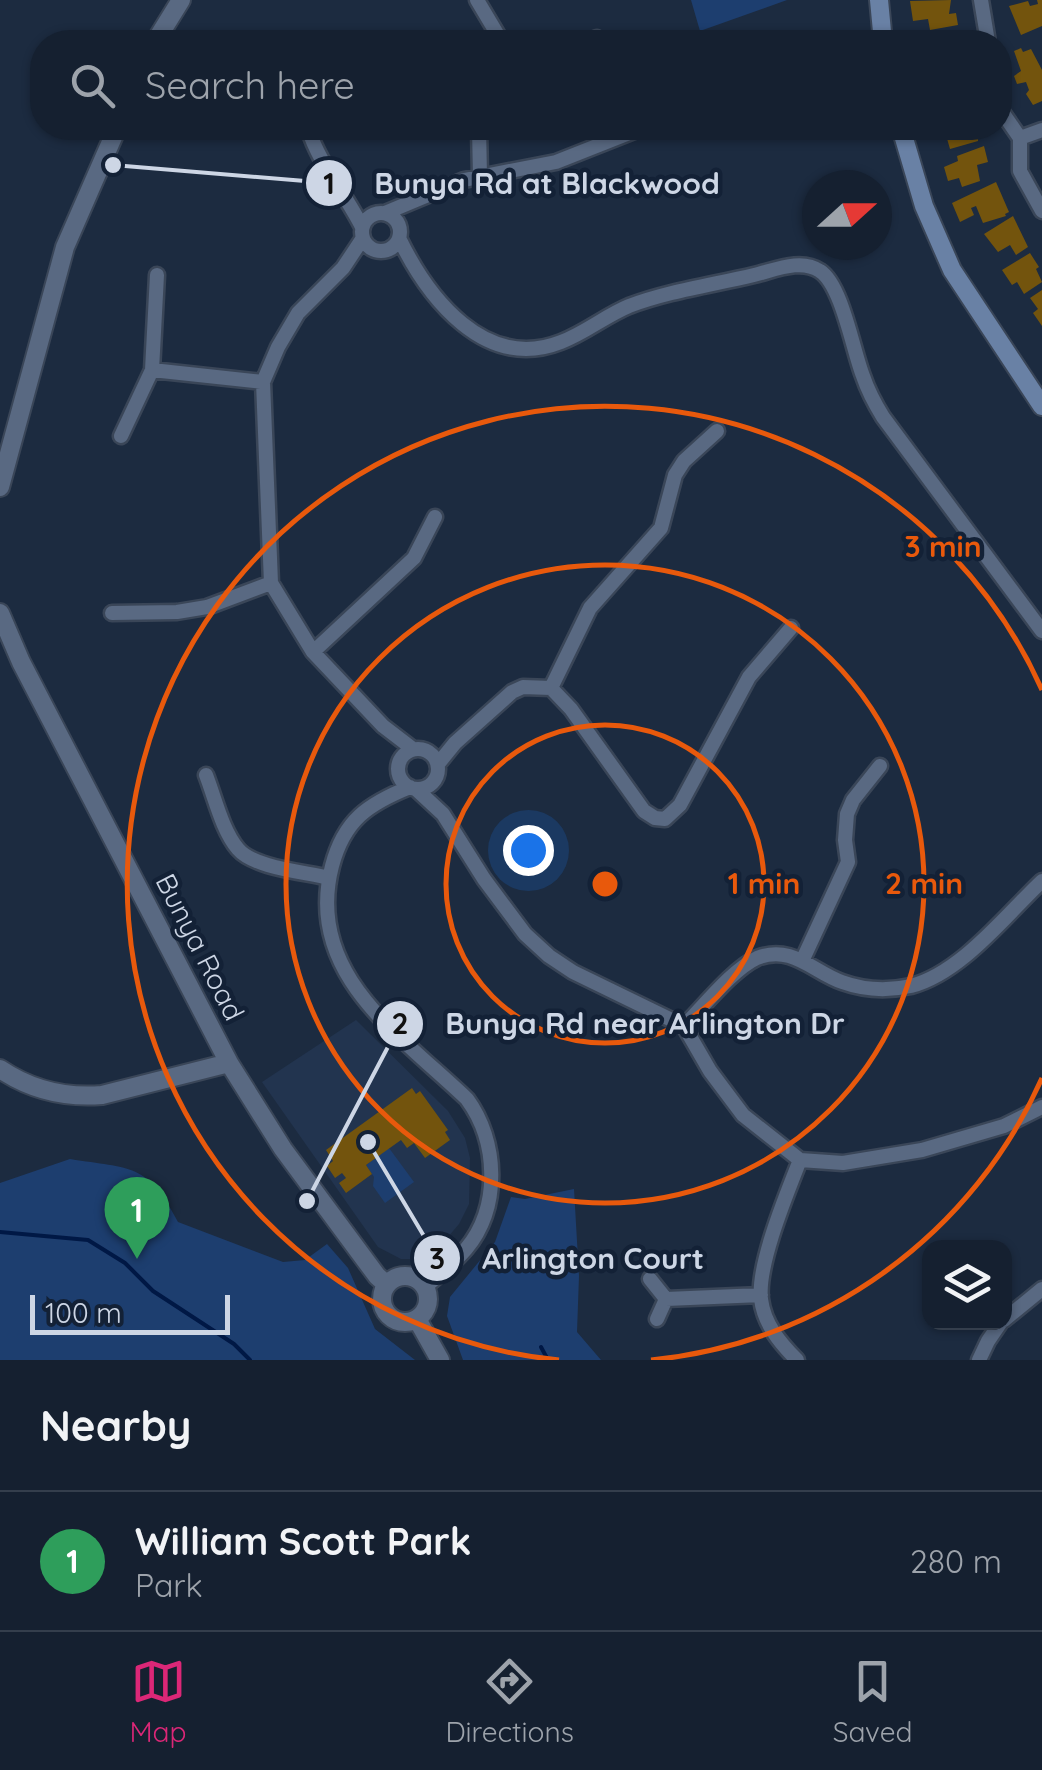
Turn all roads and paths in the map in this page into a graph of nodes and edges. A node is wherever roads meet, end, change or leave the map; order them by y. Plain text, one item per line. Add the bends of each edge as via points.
1 (181, 0) edge
2 (477, 0) edge
3 (879, 0) edge
4 (981, 0) edge
5 (162, 30) edge
6 (495, 30) edge
7 (880, 30) edge
8 (986, 30) edge
9 (1012, 126) edge
10 (1042, 130) edge
11 (1020, 138) junction
12 (112, 140) edge
13 (313, 140) edge
14 (479, 140) edge
15 (612, 140) edge
16 (904, 140) edge
17 (480, 176) junction
18 (344, 191) junction
19 (426, 196) junction
20 (1042, 211) edge
21 (379, 214) junction
22 (398, 231) junction
23 (362, 232) junction
24 (381, 251) junction
25 (342, 268) junction
26 (415, 271) junction
27 (157, 276) dead end
28 (152, 370) junction
29 (263, 382) junction
30 (1042, 406) edge
31 (717, 432) dead end
32 (121, 436) dead end
33 (0, 487) edge
34 (434, 517) dead end
35 (272, 583) junction
36 (0, 613) edge
37 (112, 614) dead end
38 (792, 628) dead end
39 (1042, 631) edge
40 (312, 652) junction
41 (551, 688) junction
42 (384, 726) junction
43 (413, 749) junction
44 (398, 765) junction
45 (434, 766) junction
46 (880, 766) dead end
47 (206, 775) dead end
48 (413, 788) junction
49 (376, 800) junction
50 (444, 814) junction
51 (330, 878) junction
52 (1042, 881) edge
53 (803, 959) junction
54 (684, 1026) junction
55 (229, 1063) junction
56 (0, 1069) edge
57 (1042, 1107) edge
58 (800, 1160) junction
59 (650, 1279) dead end
60 (386, 1284) junction
61 (425, 1288) junction
62 (1042, 1290) edge
63 (760, 1295) junction
64 (666, 1300) junction
65 (1012, 1314) edge
66 (417, 1319) junction
67 (656, 1319) dead end
68 (997, 1330) edge
69 (440, 1360) edge
70 (796, 1360) edge
71 (979, 1360) edge

1 - 5 street
2 - 6 street
3 - 7 main road
4 - 8 street
9 - 11 street
10 - 11 street
11 - 20 street via 1020,171
12 - 33 street via 65,247
13 - 18 street
14 - 17 street
15 - 17 street via 556,162
16 - 30 main road via 952,270
17 - 19 street
18 - 21 street
18 - 23 street
19 - 21 street
19 - 22 street
21 - 22 street
21 - 23 street
22 - 24 street
22 - 26 street
23 - 24 street
23 - 25 street
24 - 25 street
24 - 26 street
25 - 29 street via 298,313
26 - 39 street via 464,328 520,348 559,344 619,310 673,292 794,265 819,270 832,283 883,417
27 - 28 street
28 - 29 street
28 - 32 street
29 - 35 street
31 - 41 street via 684,461 661,528 590,608
34 - 40 street via 414,558
35 - 37 street via 192,610
35 - 40 street
36 - 55 street, Bunya Road
38 - 41 street via 749,677 680,805 664,819 644,811
40 - 42 street
41 - 45 street via 512,692
42 - 43 street
42 - 44 street
43 - 44 street
43 - 45 street
44 - 48 street via 404,784
44 - 49 street
45 - 48 street via 427,787
45 - 50 street
46 - 53 street via 847,814 848,862
47 - 51 street via 239,851 258,862
48 - 49 street
48 - 50 street
49 - 51 street via 346,831
50 - 54 street via 484,879 549,956
51 - 61 street via 326,914 341,968 363,999 466,1099 488,1147 489,1199 480,1224 469,1246
52 - 53 street via 956,963 913,985 864,988 822,974
53 - 54 street via 758,958
54 - 58 street via 743,1115
55 - 56 street via 84,1097 44,1090
55 - 60 street, Bunya Road via 282,1148
57 - 58 street via 1004,1126 922,1150 843,1163
58 - 63 street
59 - 64 street
60 - 61 street via 406,1276
60 - 66 street via 381,1298 390,1318
61 - 66 street via 428,1301
62 - 65 street
63 - 64 street
63 - 70 street via 780,1344
64 - 67 street
66 - 69 street
68 - 71 street

